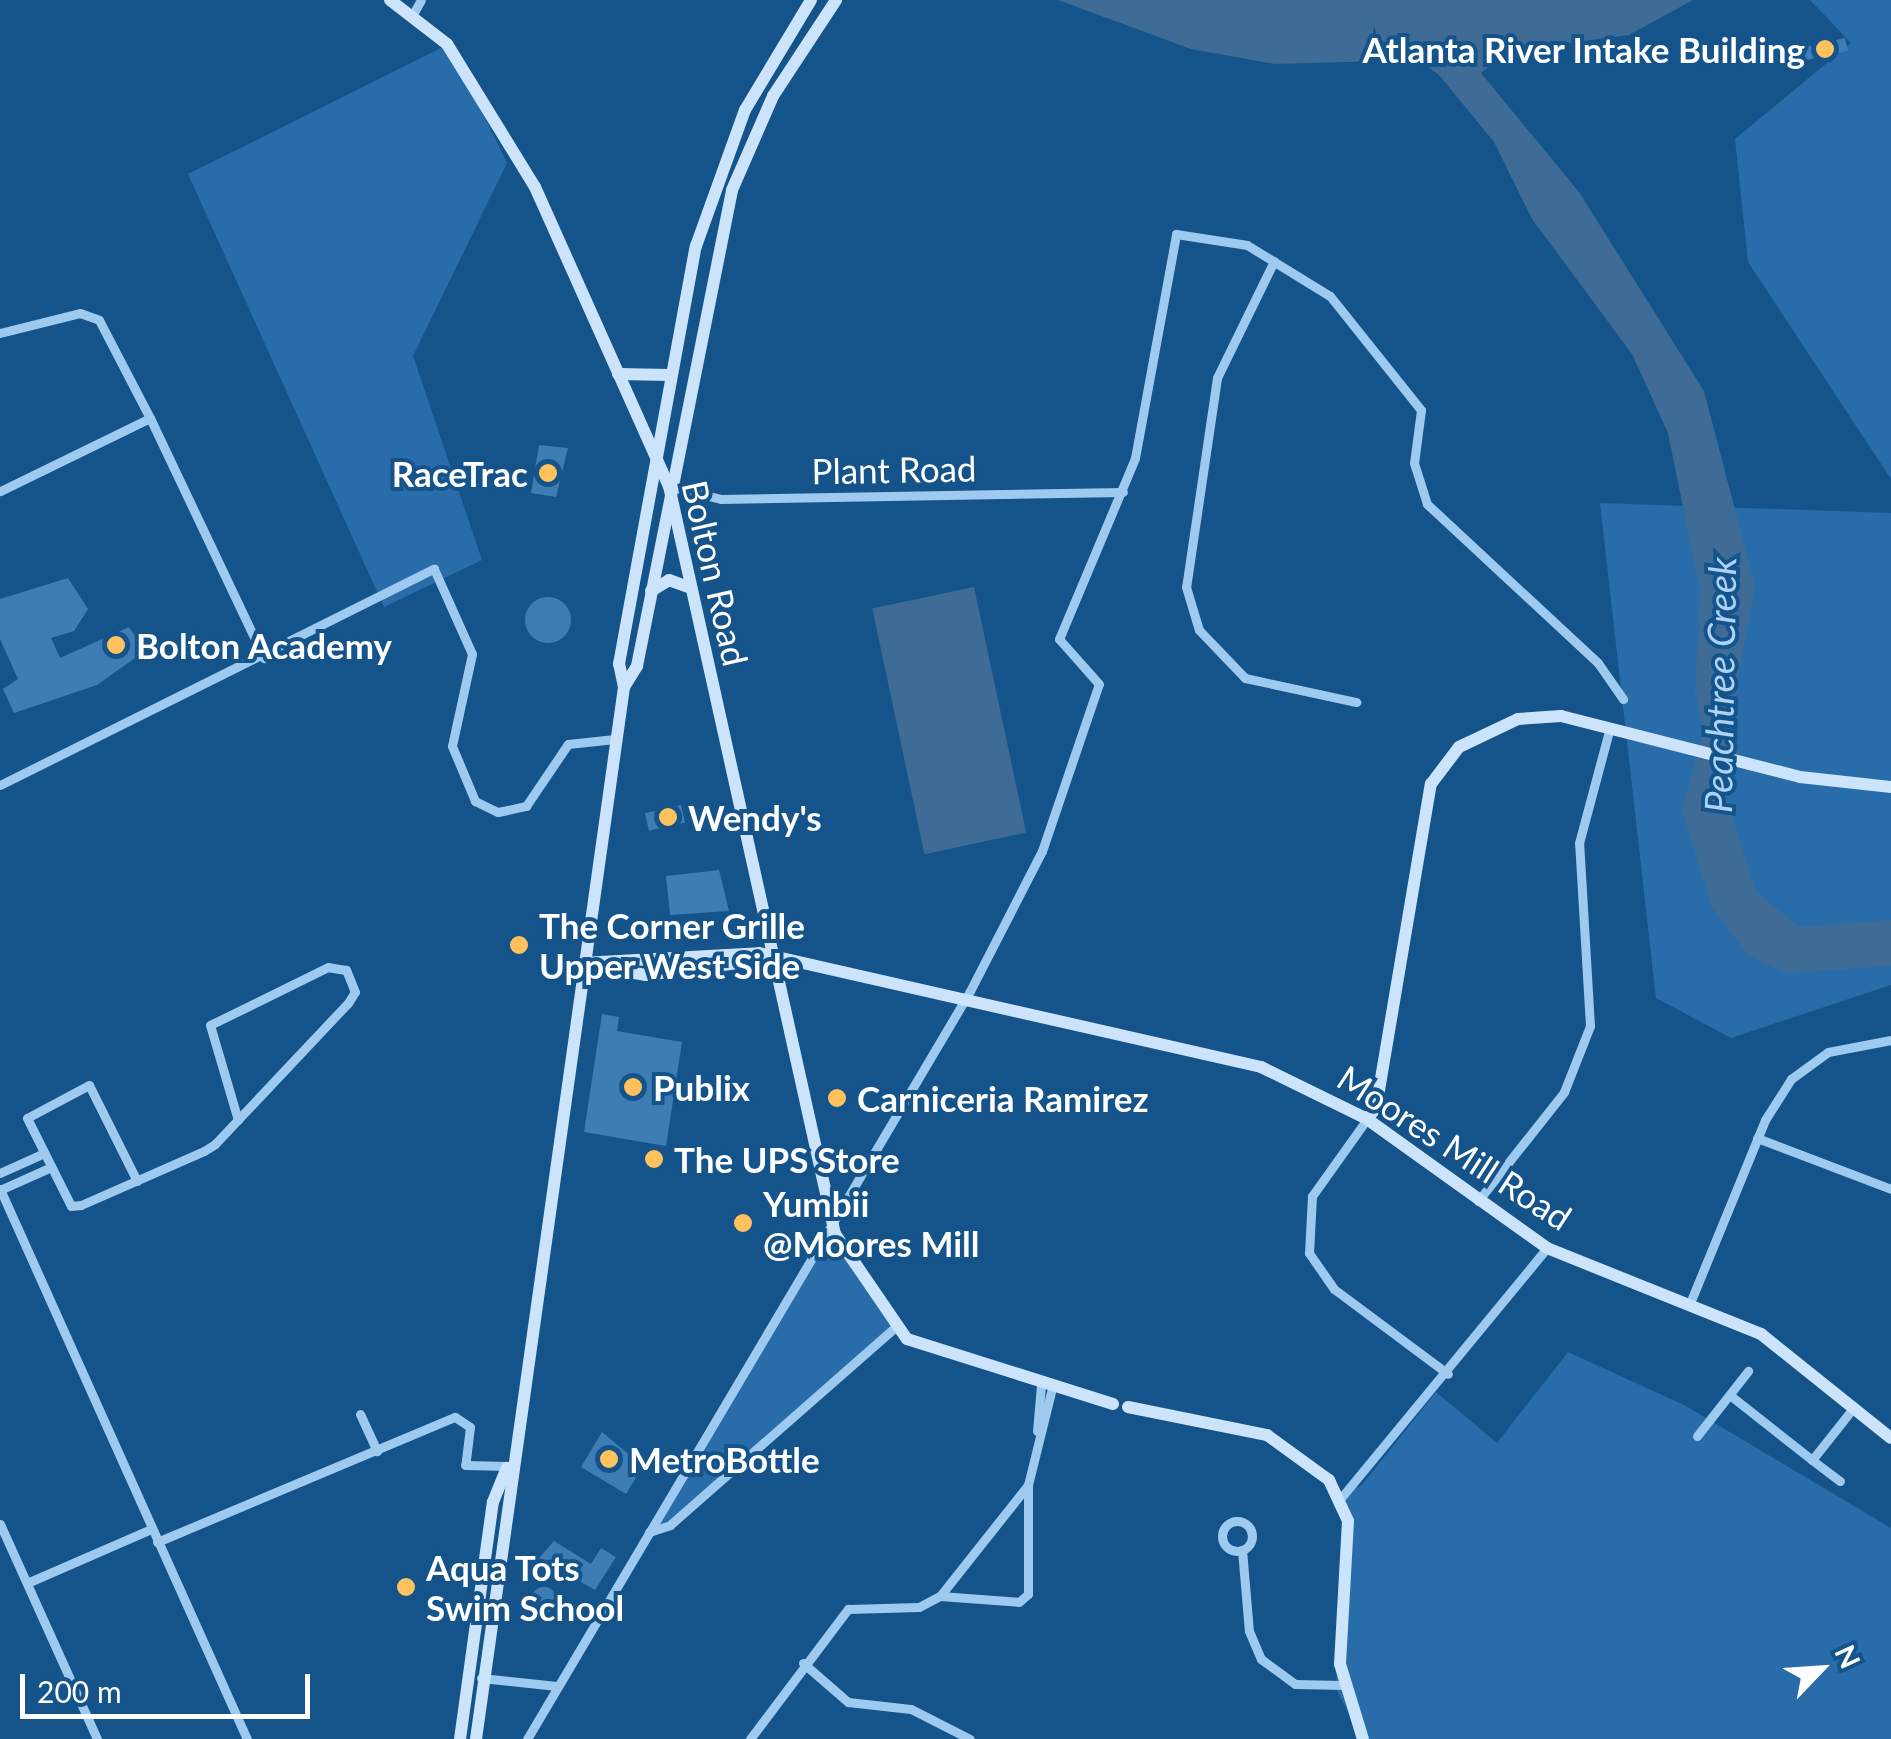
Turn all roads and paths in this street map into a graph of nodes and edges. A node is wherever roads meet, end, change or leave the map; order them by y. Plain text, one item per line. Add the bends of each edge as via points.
1 (390, 0) edge
2 (421, 0) edge
3 (811, 0) edge
4 (836, 0) edge
5 (412, 16) junction
6 (1274, 261) junction
7 (0, 332) edge
8 (618, 374) junction
9 (671, 375) junction
10 (150, 418) junction
11 (655, 458) junction
12 (669, 486) junction
13 (0, 492) edge
14 (1123, 492) junction
15 (691, 588) junction
16 (651, 591) junction
17 (264, 658) junction
18 (624, 687) junction
19 (1623, 699) dead end
20 (1356, 702) dead end
21 (1610, 727) junction
22 (615, 739) junction
23 (0, 785) edge
24 (1891, 787) edge
25 (770, 959) junction
26 (582, 963) junction
27 (965, 1000) junction
28 (1891, 1040) edge
29 (1367, 1119) junction
30 (238, 1120) junction
31 (1757, 1138) junction
32 (40, 1155) junction
33 (47, 1170) junction
34 (0, 1173) edge
35 (137, 1181) junction
36 (1891, 1189) edge
37 (0, 1190) edge
38 (1478, 1201) junction
39 (832, 1226) junction
40 (1547, 1248) junction
41 (1690, 1303) junction
42 (895, 1327) junction
43 (1748, 1371) dead end
44 (1448, 1374) junction
45 (1046, 1386) junction
46 (1731, 1396) junction
47 (1113, 1404) dead end
48 (1854, 1406) junction
49 (1128, 1407) dead end
50 (360, 1414) dead end
51 (1697, 1436) dead end
52 (1891, 1438) edge
53 (377, 1451) junction
54 (1812, 1460) junction
55 (508, 1466) junction
56 (1840, 1481) dead end
57 (1028, 1484) junction
58 (1340, 1498) junction
59 (0, 1524) edge
60 (151, 1528) junction
61 (649, 1532) junction
62 (157, 1542) junction
63 (1242, 1550) dead end
64 (26, 1584) junction
65 (940, 1596) junction
66 (803, 1663) junction
67 (469, 1676) junction
68 (485, 1678) junction
69 (557, 1686) junction
70 (1343, 1686) junction
71 (529, 1735) edge
72 (97, 1739) edge
73 (247, 1739) edge
74 (460, 1739) edge
75 (476, 1739) edge
76 (750, 1739) edge
77 (970, 1739) edge
78 (1362, 1739) edge

1 - 5 street, Bolton Road
2 - 5 street
3 - 9 street via 768,66 711,193
4 - 12 street via 773,96 732,190
5 - 8 street, Bolton Road via 456,57 535,187
6 - 14 street via 1246,245 1176,234
6 - 19 street via 1330,296 1422,410 1414,463 1427,504 1598,663
6 - 20 street via 1216,378 1186,587 1199,630 1245,678
7 - 10 street via 80,314 98,320
8 - 9 street
8 - 11 street, Bolton Road
9 - 11 street
10 - 13 street
10 - 17 street
11 - 12 street, Bolton Road
11 - 18 street via 618,664
12 - 14 street, Plant Road via 720,499
12 - 15 street, Bolton Road
12 - 16 street
14 - 27 street via 1060,640 1099,684 1088,722 1042,851
15 - 16 street via 677,579
15 - 25 street, Bolton Road
16 - 18 street via 637,666
17 - 22 street via 433,570 472,654 452,746 474,801 498,812 526,806 568,744
17 - 23 street
18 - 22 street
21 - 24 street via 1722,758
21 - 29 street via 1518,719 1460,747 1436,770 1376,1108
21 - 38 street via 1578,843 1590,1026 1564,1092
22 - 26 street
25 - 26 street, Moores Mill Road
25 - 27 street, Moores Mill Road
25 - 39 street, Bolton Road
26 - 55 street
27 - 29 street, Moores Mill Road via 1261,1067
27 - 39 street
28 - 31 street via 1843,1046 1802,1069
29 - 38 street, Moores Mill Road
29 - 44 street via 1312,1196 1310,1253 1334,1289
30 - 30 street via 348,1002 355,992 346,970 328,967 214,1020 207,1038
30 - 35 street via 204,1152
31 - 36 street
31 - 41 street
32 - 33 street
32 - 34 street
32 - 35 street via 27,1118 34,1107 89,1086
33 - 35 street via 71,1206
33 - 37 street
37 - 60 street
38 - 40 street, Moores Mill Road
39 - 42 street, Bolton Road
39 - 61 street
40 - 41 street, Moores Mill Road
40 - 44 street
41 - 48 street, Moores Mill Road via 1761,1334
42 - 45 street via 922,1347
42 - 61 street via 670,1526
43 - 46 street
44 - 58 street
45 - 47 street
45 - 57 street
46 - 51 street
46 - 54 street
48 - 52 street, Moores Mill Road
48 - 54 street
49 - 58 street via 1267,1435 1314,1464
50 - 53 street
53 - 55 street via 460,1417 470,1426 465,1465
53 - 62 street
54 - 56 street
55 - 67 street via 493,1502
55 - 68 street via 511,1504
57 - 65 street
57 - 65 street via 1028,1594 1019,1602
58 - 70 street via 1350,1542
59 - 64 street
60 - 62 street
60 - 64 street
61 - 69 street
62 - 73 street
63 - 70 street via 1261,1659 1295,1684
64 - 72 street
65 - 66 street via 919,1607 848,1609
66 - 76 street
66 - 77 street via 848,1702 912,1709
67 - 68 street
67 - 74 street
68 - 69 street
68 - 75 street
69 - 71 street
70 - 78 street

